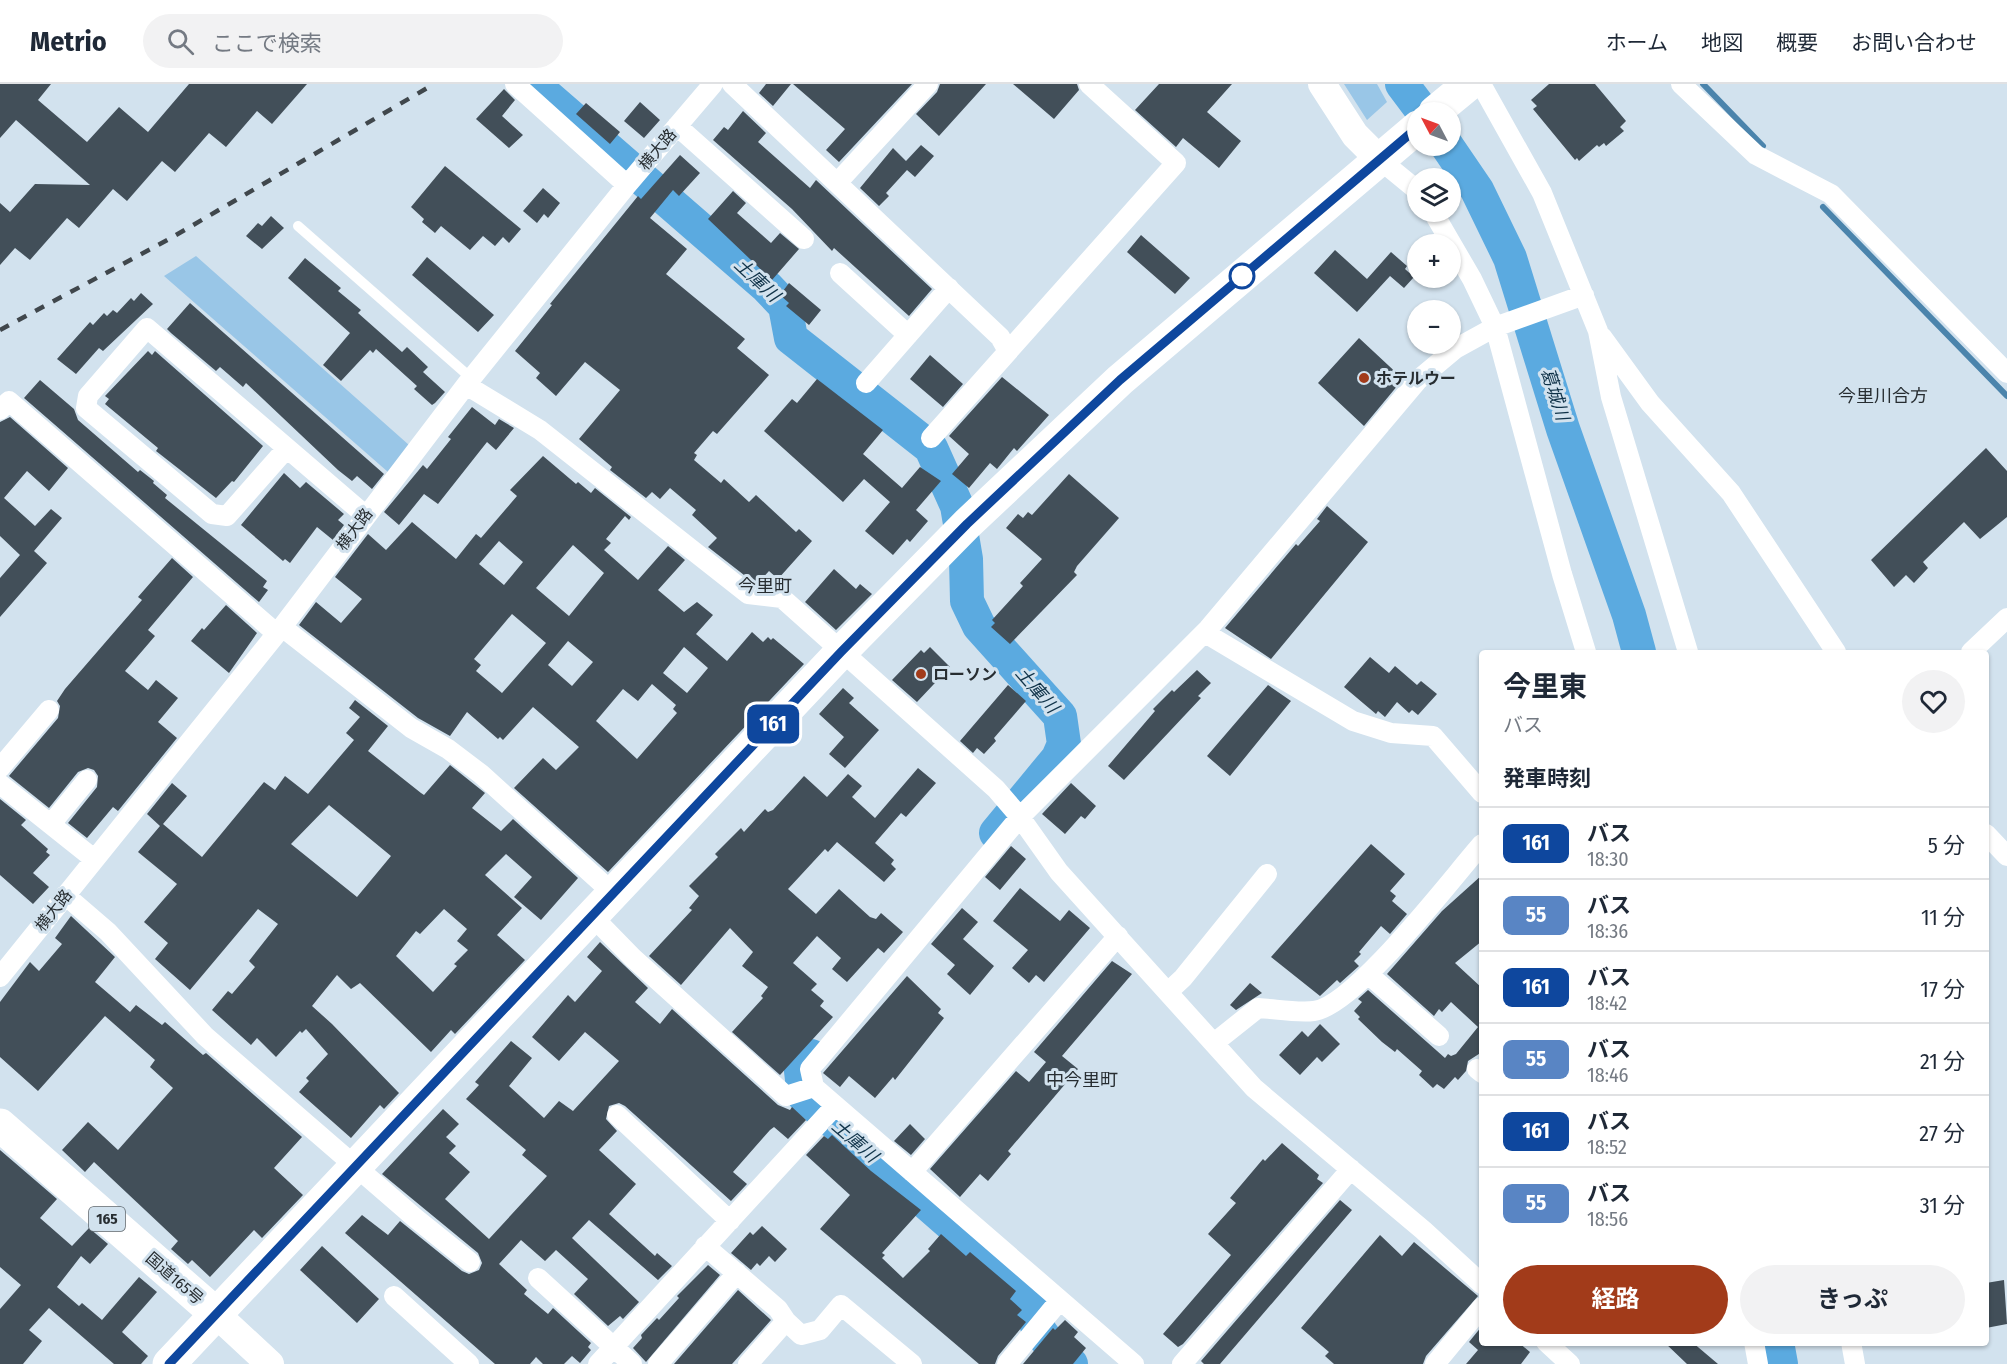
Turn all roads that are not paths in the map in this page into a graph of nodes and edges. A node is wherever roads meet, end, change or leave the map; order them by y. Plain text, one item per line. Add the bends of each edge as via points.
1 (515, 84) edge
2 (713, 84) edge
3 (732, 84) edge
4 (928, 84) edge
5 (1089, 84) edge
6 (1322, 84) edge
7 (1681, 84) edge
8 (1471, 86) edge
9 (1449, 102) edge
10 (677, 126) junction
11 (1399, 143) edge
12 (1409, 168) edge
13 (633, 178) junction
14 (837, 183) junction
15 (1439, 222) edge
16 (298, 226) dead end
17 (804, 239) dead end
18 (840, 273) dead end
19 (949, 288) junction
20 (1584, 295) junction
21 (1499, 326) junction
22 (1598, 331) junction
23 (908, 335) junction
24 (1008, 351) junction
25 (2007, 373) edge
26 (468, 382) junction
27 (866, 383) dead end
28 (0, 411) edge
29 (932, 438) dead end
30 (286, 448) junction
31 (365, 515) junction
32 (2007, 618) edge
33 (279, 630) junction
34 (1204, 633) junction
35 (1585, 650) edge
36 (1687, 650) edge
37 (1835, 650) edge
38 (1973, 650) edge
39 (841, 652) junction
40 (49, 710) dead end
41 (0, 768) edge
42 (87, 780) dead end
43 (0, 784) edge
44 (1479, 790) edge
45 (1020, 817) junction
46 (51, 824) junction
47 (1989, 837) edge
48 (1479, 847) edge
49 (2007, 856) edge
50 (94, 859) junction
51 (1268, 874) dead end
52 (64, 895) junction
53 (603, 905) junction
54 (1118, 936) junction
55 (1368, 974) junction
56 (0, 977) edge
57 (1168, 992) junction
58 (1439, 1036) dead end
59 (1214, 1043) junction
60 (806, 1090) junction
61 (835, 1106) junction
62 (617, 1115) dead end
63 (0, 1125) edge
64 (357, 1167) junction
65 (1351, 1169) junction
66 (912, 1172) junction
67 (730, 1221) junction
68 (705, 1246) junction
69 (470, 1262) dead end
70 (737, 1274) junction
71 (538, 1278) dead end
72 (1479, 1281) edge
73 (394, 1296) dead end
74 (1060, 1300) junction
75 (1479, 1311) edge
76 (215, 1313) junction
77 (786, 1321) junction
78 (1550, 1346) edge
79 (1755, 1346) edge
80 (1852, 1346) edge
81 (613, 1347) junction
82 (169, 1364) edge
83 (270, 1364) edge
84 (469, 1364) edge
85 (598, 1364) edge
86 (632, 1364) edge
87 (658, 1364) edge
88 (748, 1364) edge
89 (912, 1364) edge
90 (1007, 1364) edge
91 (1134, 1364) edge
92 (1182, 1364) edge
93 (1435, 1364) edge
94 (1570, 1364) edge
95 (1758, 1364) edge
96 (1855, 1364) edge

1 - 13 street
2 - 10 street, 横大路
3 - 14 street
4 - 14 street
5 - 24 street via 1176,163
6 - 11 main road via 1355,135
7 - 25 street via 1756,155 1831,194
8 - 9 highway
8 - 20 street via 1542,193
10 - 13 street, 横大路
10 - 17 street
11 - 12 street
11 - 39 highway, 国道165号 via 1120,380 958,533
13 - 26 street, 横大路
14 - 19 street
15 - 21 street
16 - 26 lane
18 - 23 street
19 - 23 street
19 - 24 street via 1000,337
20 - 21 street
20 - 22 street
21 - 34 street via 1455,349 1418,380
21 - 35 street via 1562,574
22 - 36 street via 1611,397
22 - 37 street via 1650,404 1731,493
23 - 27 street
24 - 29 street
26 - 31 street, 横大路
26 - 39 street via 540,430 748,594 783,598
28 - 33 street via 9,400
30 - 30 street via 147,328 88,396 86,408 212,514 227,516
30 - 31 street
31 - 33 street, 横大路
32 - 38 street
33 - 50 street, 横大路
33 - 53 street via 411,728 481,774
34 - 44 street via 1353,721 1391,734 1433,736
34 - 45 street
39 - 45 street via 996,789
39 - 53 highway, 国道165号
40 - 41 street
42 - 46 street
43 - 46 street
45 - 54 street via 1059,872
45 - 60 street via 826,1047 810,1069
46 - 50 street
47 - 49 street
48 - 55 street
50 - 52 street, 横大路
51 - 57 street via 1184,978
52 - 56 street, 横大路
52 - 64 street via 108,932 205,1036
53 - 60 street via 633,958 786,1096
53 - 64 highway, 国道165号
54 - 57 street
54 - 66 street
55 - 58 street
55 - 59 street via 1332,1004 1314,1011 1258,1008
57 - 59 street
59 - 65 street via 1254,1088
60 - 61 street
61 - 66 street
61 - 67 street
62 - 67 street
63 - 76 highway, 国道165号 / 165
64 - 69 street
64 - 76 highway, 国道165号
65 - 72 street
65 - 92 street
66 - 74 street
67 - 68 street
68 - 70 street
68 - 81 street
70 - 77 street
70 - 87 street
71 - 81 street
73 - 84 street
74 - 90 street
74 - 91 street
75 - 93 street
76 - 82 highway
76 - 83 main road
77 - 88 street
77 - 89 street via 801,1335 820,1330 841,1305
78 - 94 street
79 - 95 street
80 - 96 street
81 - 85 street
81 - 86 street

